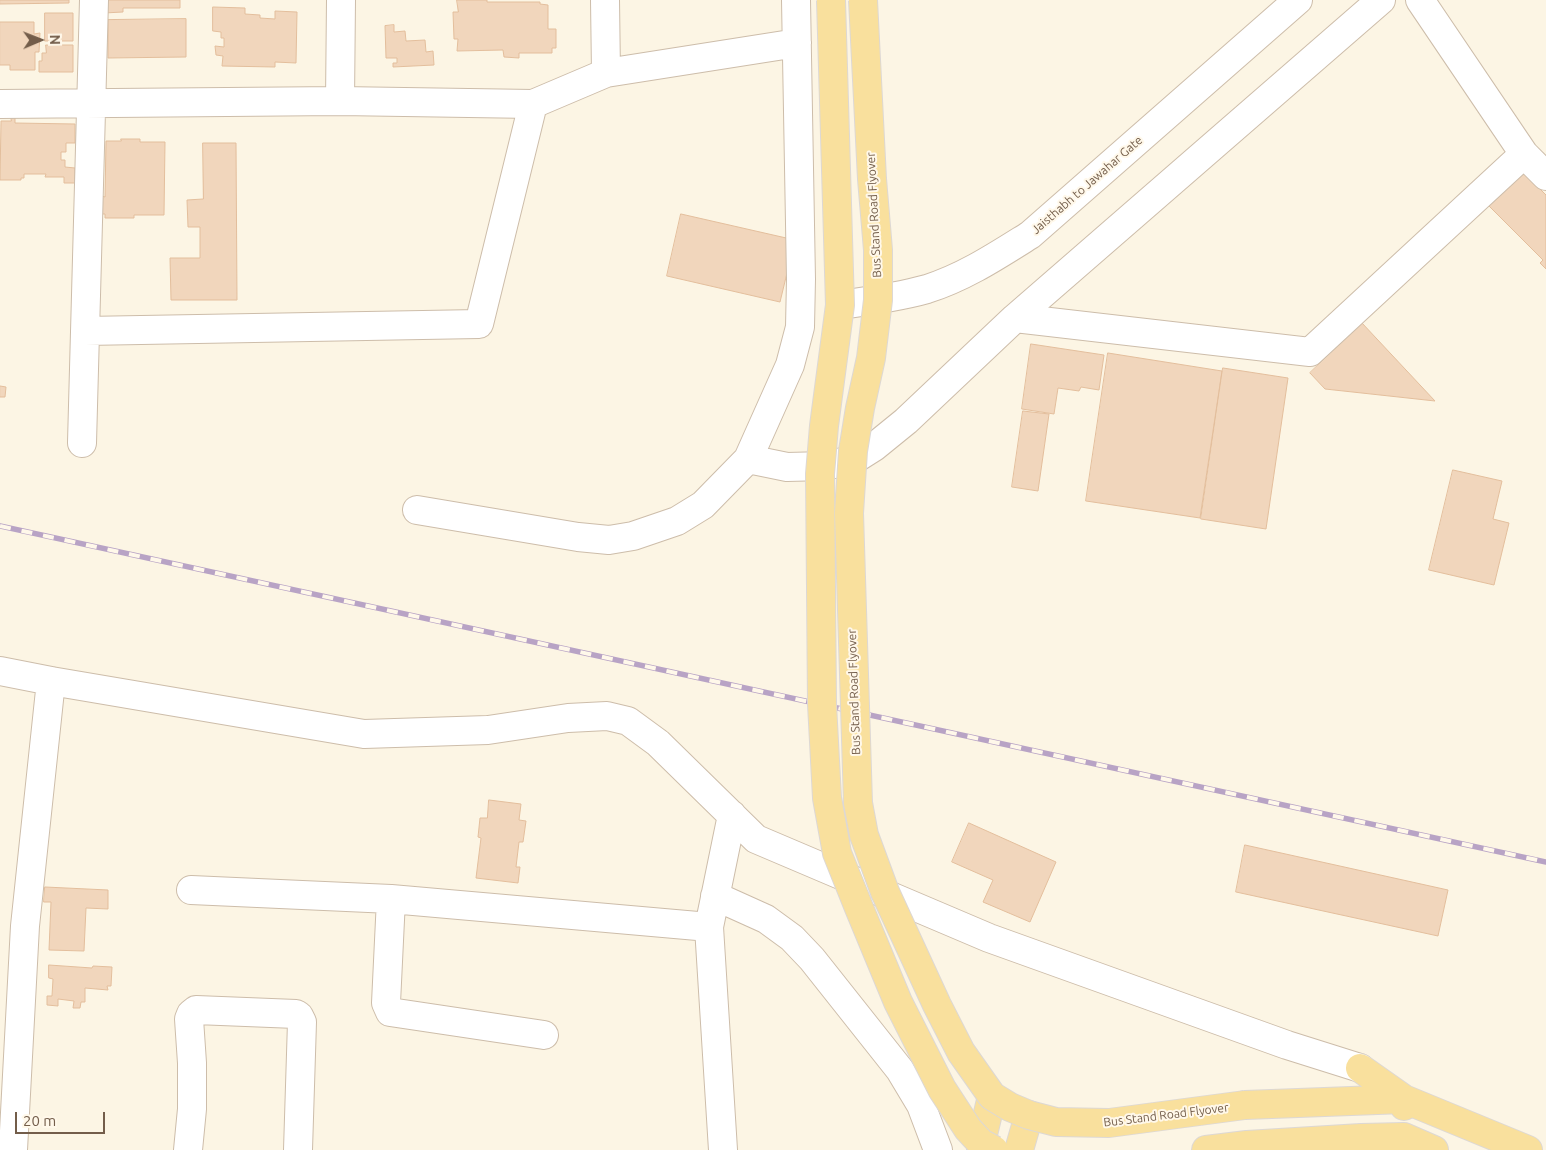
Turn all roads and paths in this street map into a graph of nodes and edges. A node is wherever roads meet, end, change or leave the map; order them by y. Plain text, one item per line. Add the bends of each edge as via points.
1 (94, 0) edge
2 (341, 0) edge
3 (605, 0) edge
4 (796, 0) edge
5 (831, 0) edge
6 (864, 0) edge
7 (1298, 0) edge
8 (1381, 0) edge
9 (1420, 0) edge
10 (797, 43) junction
11 (606, 73) junction
12 (340, 101) junction
13 (92, 103) junction
14 (0, 104) edge
15 (533, 104) junction
16 (1524, 154) junction
17 (1546, 176) edge
18 (878, 300) junction
19 (840, 305) junction
20 (1015, 318) junction
21 (86, 332) junction
22 (82, 443) dead end
23 (748, 459) junction
24 (417, 510) dead end
25 (0, 671) edge
26 (52, 681) junction
27 (732, 815) junction
28 (190, 890) dead end
29 (715, 896) junction
30 (391, 899) junction
31 (709, 927) junction
32 (544, 1035) dead end
33 (1360, 1068) junction
34 (992, 1096) junction
35 (1404, 1099) junction
36 (1360, 1102) junction
37 (1029, 1115) junction
38 (1361, 1144) edge
39 (1404, 1144) edge
40 (985, 1148) edge
41 (13, 1150) edge
42 (188, 1150) edge
43 (298, 1150) edge
44 (723, 1150) edge
45 (938, 1150) edge
46 (1019, 1150) edge
47 (1206, 1150) edge
48 (1434, 1150) edge
49 (1528, 1150) edge

1 - 13 street
2 - 12 street
3 - 11 street
4 - 10 street
5 - 19 main road, bridge
6 - 18 main road, Bus Stand Road Flyover, bridge
7 - 18 street, Jaisthabh to Jawahar Gate via 1030,235 962,275 928,288
8 - 20 street
9 - 16 street
10 - 11 street
10 - 23 street via 802,279 800,327 790,365
11 - 15 street
12 - 13 street
12 - 15 street
13 - 14 street
13 - 21 street
15 - 21 street via 479,324
16 - 17 street
16 - 20 street via 1310,352
18 - 19 street, Jaisthabh to Jawahar Gate
18 - 34 main road, Bus Stand Road Flyover, bridge via 871,358 853,450 849,513 858,802 864,835 885,892 937,1005 962,1052
19 - 40 main road, bridge via 820,474 822,704 827,798 837,853 898,1002 942,1089 968,1129
20 - 23 street via 906,421 855,458 825,466 787,467
21 - 22 street
23 - 24 street via 703,506 677,521 633,536 609,540
25 - 26 street
26 - 27 street via 364,734 488,730 568,718 607,716 628,721 658,743
26 - 41 street via 25,926
27 - 29 street
27 - 33 street via 756,839 989,938
28 - 30 street
29 - 31 street
29 - 45 street via 766,919 792,938 812,959 900,1070 921,1106
30 - 31 street
30 - 32 street via 386,1003 390,1012
31 - 44 street
33 - 35 main road
33 - 36 main road
34 - 37 main road, Bus Stand Road Flyover, bridge
34 - 40 main road
35 - 36 main road, Bus Stand Road Flyover
35 - 39 main road
35 - 49 main road
36 - 37 main road, Bus Stand Road Flyover, bridge via 1245,1106 1109,1123 1056,1122
36 - 38 main road
37 - 46 main road
38 - 39 main road
38 - 47 main road via 1246,1144
39 - 48 main road
42 - 43 street via 192,1109 189,1019 196,1010 299,1016 302,1022

